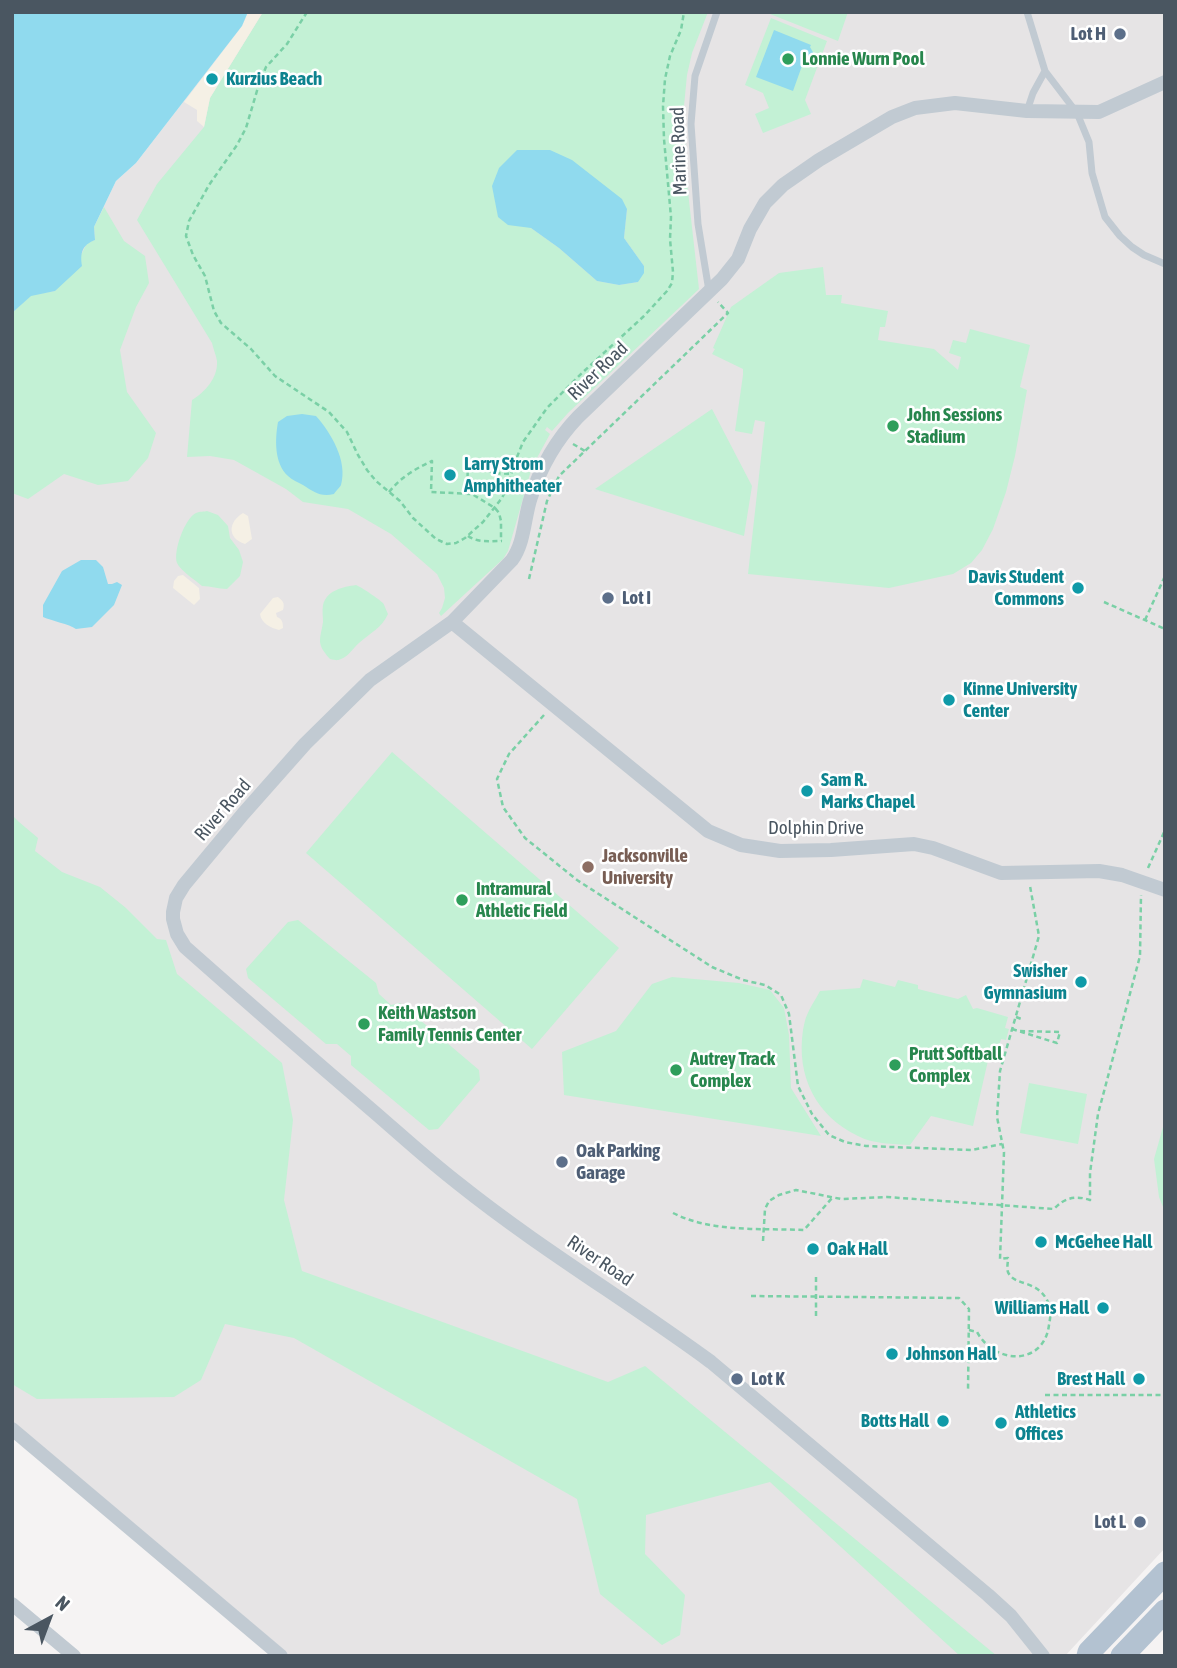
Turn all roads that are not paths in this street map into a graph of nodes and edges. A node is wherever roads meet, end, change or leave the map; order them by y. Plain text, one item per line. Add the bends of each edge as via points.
1 (717, 12) edge
2 (1027, 12) edge
3 (1045, 71) junction
4 (1165, 82) edge
5 (1027, 111) junction
6 (1077, 113) junction
7 (1165, 264) edge
8 (709, 292) junction
9 (452, 622) junction
10 (1165, 890) edge
11 (12, 1429) edge
12 (1165, 1573) edge
13 (12, 1604) edge
14 (1165, 1611) edge
15 (74, 1656) edge
16 (281, 1656) edge
17 (1043, 1656) edge
18 (1088, 1656) edge
19 (1122, 1656) edge

1 - 8 lane, Marine Road via 695,76 691,124 698,224
2 - 3 lane
3 - 5 lane
3 - 6 lane
4 - 6 street, River Road via 1099,112
5 - 6 street, River Road
5 - 8 street, River Road via 954,103 915,108 892,117 783,185 765,203 738,259
6 - 7 lane via 1089,142 1105,217 1132,247
8 - 9 street, River Road via 559,438 531,497 518,552
9 - 10 street, Dolphin Drive via 708,831 741,845 780,851 914,844 1001,873 1099,871
9 - 17 street, River Road via 370,680 243,814 176,898 173,919 180,940 458,1183 711,1362 988,1595
11 - 16 street
12 - 18 main road
13 - 15 street
14 - 19 main road

